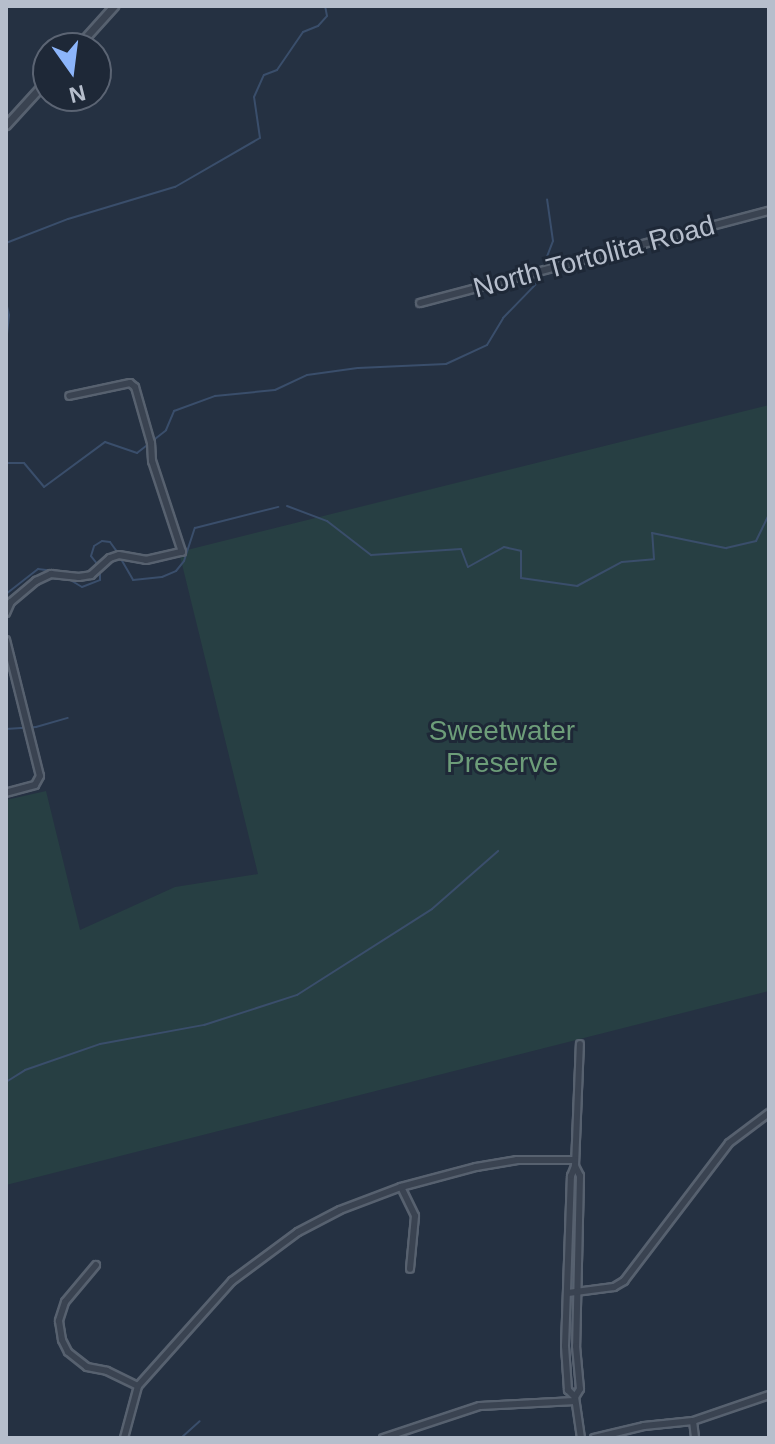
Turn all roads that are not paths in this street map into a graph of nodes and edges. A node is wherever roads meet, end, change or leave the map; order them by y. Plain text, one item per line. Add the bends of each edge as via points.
1 (114, 6) edge
2 (90, 32) edge
3 (32, 97) edge
4 (6, 125) edge
5 (769, 211) edge
6 (420, 303) dead end
7 (69, 396) dead end
8 (6, 613) edge
9 (6, 640) edge
10 (6, 793) edge
11 (580, 1044) dead end
12 (769, 1113) edge
13 (575, 1163) junction
14 (401, 1187) junction
15 (96, 1265) dead end
16 (410, 1269) dead end
17 (568, 1293) junction
18 (578, 1293) junction
19 (138, 1386) junction
20 (769, 1395) edge
21 (575, 1399) junction
22 (693, 1421) junction
23 (124, 1438) edge
24 (383, 1438) edge
25 (581, 1438) edge
26 (594, 1438) edge
27 (695, 1438) edge

1 - 2 street
3 - 4 street
5 - 6 street, North Tortolita Road
7 - 8 street via 130,383 138,393 152,461 182,552 146,560 119,555 91,575 51,574 11,602
9 - 10 street via 40,776 35,785
11 - 13 street
12 - 18 street via 729,1143 624,1281
13 - 14 street via 490,1165
13 - 17 street
13 - 18 street via 580,1176
14 - 16 street via 415,1216
14 - 19 street via 340,1210 256,1260
15 - 19 street via 65,1302 59,1321 62,1340 87,1367
17 - 18 street
17 - 21 street via 568,1390
18 - 21 street via 580,1389
19 - 23 street
20 - 22 street
21 - 24 street via 480,1406
21 - 25 street
22 - 26 street
22 - 27 street

